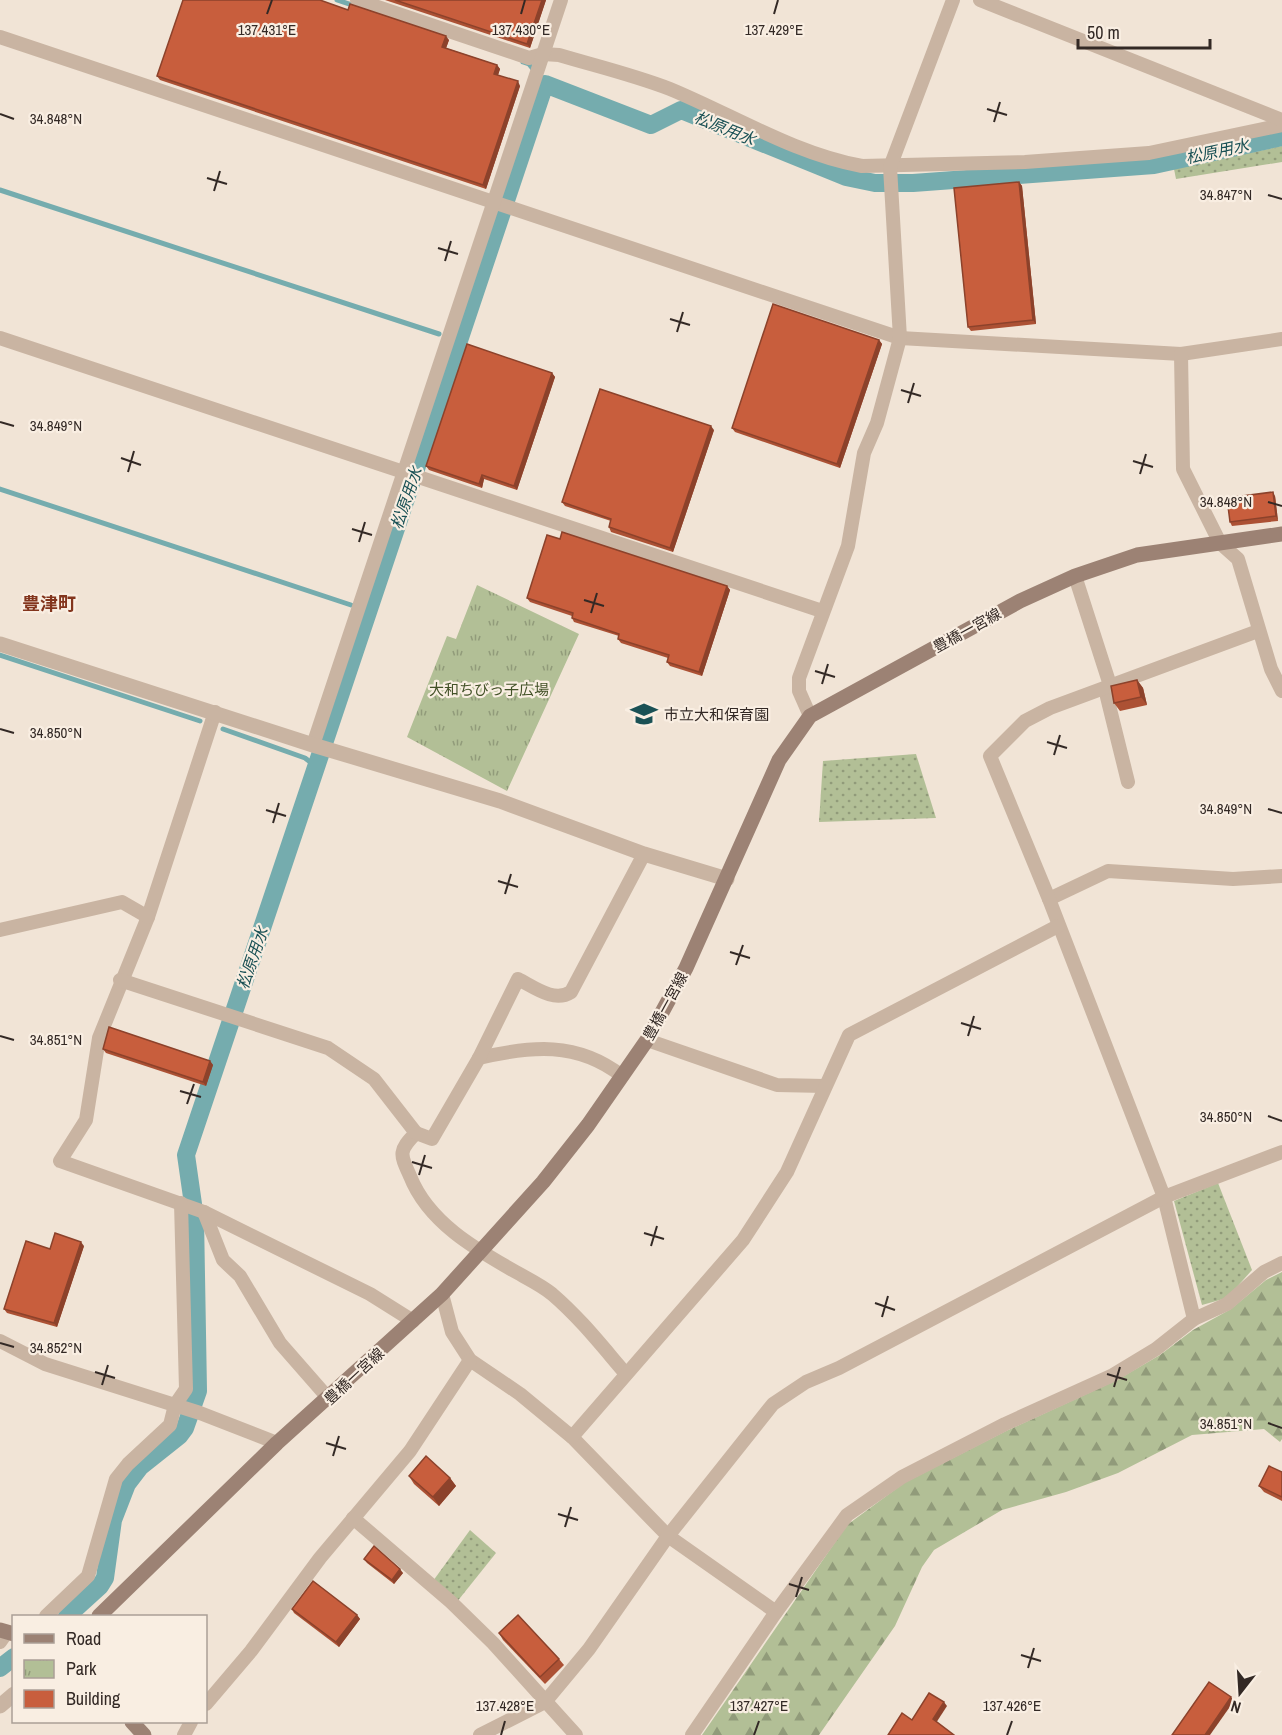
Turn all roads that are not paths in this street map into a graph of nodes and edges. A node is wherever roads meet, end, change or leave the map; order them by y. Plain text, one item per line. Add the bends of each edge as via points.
1 (357, 0) edge
2 (561, 0) edge
3 (952, 0) edge
4 (980, 0) edge
5 (0, 37) edge
6 (543, 54) junction
7 (1282, 120) edge
8 (1282, 125) edge
9 (890, 167) junction
10 (493, 202) junction
11 (900, 338) junction
12 (0, 339) edge
13 (1282, 339) edge
14 (1181, 354) junction
15 (403, 471) junction
16 (1282, 534) edge
17 (1220, 543) junction
18 (1075, 576) junction
19 (822, 611) junction
20 (1258, 631) junction
21 (0, 644) edge
22 (1110, 685) junction
23 (1282, 691) edge
24 (215, 712) junction
25 (810, 716) junction
26 (313, 745) junction
27 (1128, 782) dead end
28 (644, 854) junction
29 (1282, 876) edge
30 (728, 879) junction
31 (1049, 899) junction
32 (148, 917) junction
33 (1058, 926) junction
34 (0, 930) edge
35 (120, 980) junction
36 (647, 1040) junction
37 (479, 1058) junction
38 (622, 1076) junction
39 (825, 1086) junction
40 (416, 1133) junction
41 (1282, 1152) edge
42 (1164, 1197) junction
43 (182, 1203) junction
44 (203, 1212) junction
45 (479, 1251) junction
46 (1282, 1263) edge
47 (442, 1294) junction
48 (1194, 1319) junction
49 (413, 1321) junction
50 (0, 1341) edge
51 (470, 1360) junction
52 (626, 1374) junction
53 (329, 1399) junction
54 (179, 1406) junction
55 (572, 1437) junction
56 (277, 1443) junction
57 (353, 1518) junction
58 (668, 1536) junction
59 (776, 1612) junction
60 (48, 1615) edge
61 (101, 1615) edge
62 (12, 1696) edge
63 (545, 1702) junction
64 (207, 1703) edge
65 (0, 1706) edge
66 (133, 1723) edge
67 (144, 1735) edge
68 (480, 1735) edge
69 (576, 1735) edge
70 (692, 1735) edge

1 - 6 street via 529,58
2 - 6 street
3 - 9 street
4 - 7 street
5 - 10 street
6 - 9 street via 559,55 668,88 839,162
6 - 10 street
8 - 9 street via 1149,153
9 - 11 street
10 - 11 street
10 - 15 street
11 - 14 street
11 - 19 street via 877,423 864,453 848,546
12 - 15 street
13 - 14 street
14 - 17 street via 1183,469
15 - 19 street
15 - 26 street
16 - 17 main road, 豊橋一宮線
17 - 18 main road, 豊橋一宮線 via 1137,555
17 - 20 street via 1238,559
18 - 22 street
18 - 25 main road, 豊橋一宮線 via 1020,601
19 - 25 street via 800,678 799,691
20 - 22 street
20 - 23 street
21 - 24 street
22 - 27 street via 1107,697
22 - 31 street via 1080,694 1025,720 990,756
24 - 26 street
24 - 32 street
25 - 30 main road, 豊橋一宮線 via 779,760
26 - 28 street via 500,801
28 - 30 street
28 - 37 street via 571,992 555,997 518,979
29 - 31 street via 1222,878 1108,871
30 - 36 main road, 豊橋一宮線
31 - 33 street
32 - 34 street via 122,902
32 - 35 street
33 - 39 street via 849,1035
33 - 42 street
35 - 40 street via 328,1048 374,1079
35 - 43 street via 99,1038 86,1120 60,1161
36 - 38 main road, 豊橋一宮線
36 - 39 street via 777,1085
37 - 38 street via 520,1048 550,1048 579,1053 607,1064
37 - 40 street via 432,1139
38 - 45 main road, 豊橋一宮線 via 543,1182
39 - 52 street via 787,1172 743,1240
40 - 45 street via 404,1145 401,1155 416,1191 438,1219
41 - 42 street
42 - 48 street
42 - 58 street via 850,1363 806,1382 773,1404
43 - 44 street
43 - 54 street via 188,1380
44 - 49 street via 370,1294
44 - 53 street via 223,1260 240,1276 279,1343
45 - 47 main road, 豊橋一宮線
45 - 52 street via 549,1292 593,1331
46 - 48 street via 1264,1272 1227,1304
47 - 49 main road, 豊橋一宮線
47 - 51 street via 452,1332
48 - 59 street via 1156,1349 1113,1375 902,1477 847,1515
49 - 53 main road, 豊橋一宮線
50 - 54 street via 45,1364
51 - 55 street
51 - 57 street via 410,1451
52 - 55 street
53 - 56 main road, 豊橋一宮線
54 - 56 street
54 - 60 street via 170,1425 116,1479 88,1576
55 - 58 street
56 - 61 main road, 豊橋一宮線
57 - 63 street via 451,1602
57 - 64 street
58 - 59 street
58 - 63 street via 589,1649
59 - 70 street
62 - 65 street
63 - 68 street
63 - 69 street
66 - 67 main road

